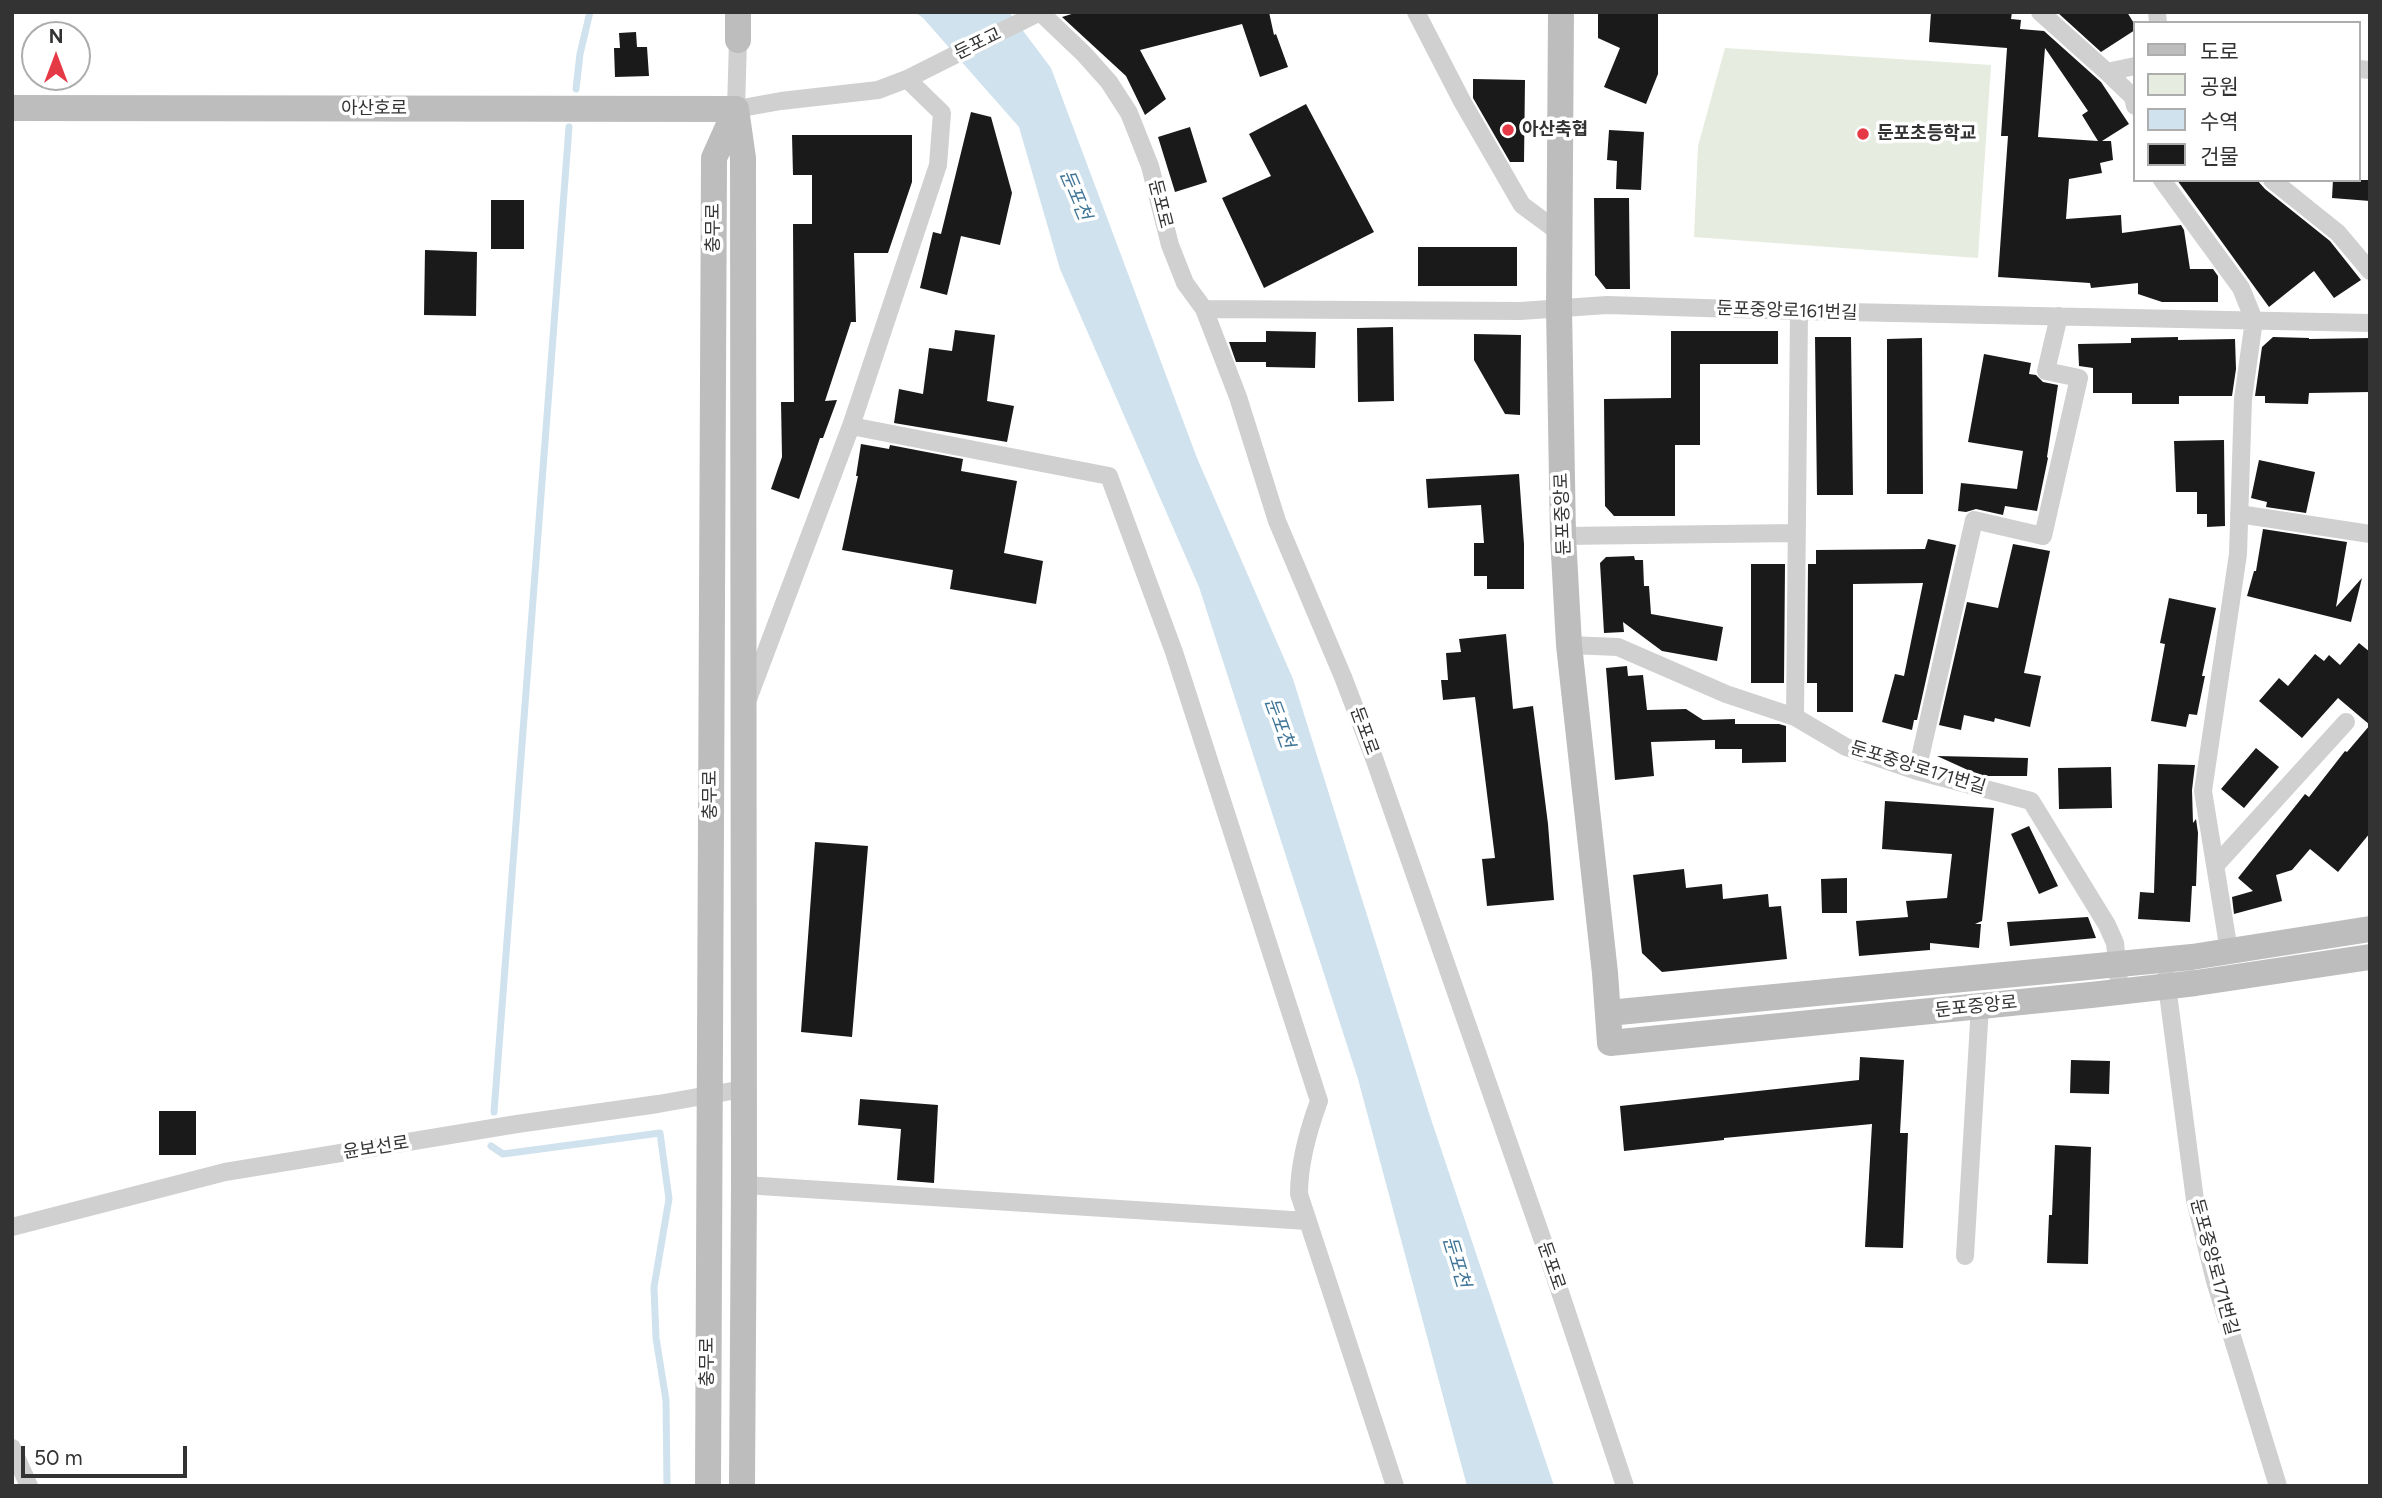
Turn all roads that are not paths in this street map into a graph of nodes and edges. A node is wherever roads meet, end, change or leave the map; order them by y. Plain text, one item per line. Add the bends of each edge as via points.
1 (738, 12) edge
2 (1416, 12) edge
3 (1561, 12) edge
4 (2040, 12) edge
5 (1038, 14) edge
6 (738, 40) joint
7 (2134, 66) edge
8 (2107, 72) junction
9 (907, 79) junction
10 (2134, 101) edge
11 (12, 108) edge
12 (736, 109) junction
13 (2163, 182) edge
14 (2275, 182) edge
15 (1560, 233) junction
16 (2370, 271) edge
17 (1559, 308) junction
18 (1205, 309) junction
19 (1799, 312) junction
20 (2059, 316) junction
21 (2253, 320) junction
22 (2370, 323) edge
23 (851, 426) junction
24 (2239, 514) junction
25 (1796, 533) junction
26 (2370, 534) edge
27 (1563, 536) junction
28 (1569, 645) junction
29 (743, 712) junction
30 (1795, 717) junction
31 (2346, 722) dead end
32 (1917, 771) junction
33 (2216, 866) junction
34 (2370, 929) edge
35 (2229, 951) junction
36 (2370, 957) edge
37 (2163, 960) junction
38 (2117, 964) junction
39 (2167, 986) junction
40 (2120, 992) junction
41 (1980, 1006) junction
42 (1608, 1013) junction
43 (743, 1089) junction
44 (709, 1095) junction
45 (744, 1185) junction
46 (1307, 1220) junction
47 (12, 1227) edge
48 (1965, 1256) dead end
49 (12, 1448) edge
50 (29, 1486) edge
51 (708, 1486) edge
52 (742, 1486) edge
53 (1395, 1486) edge
54 (1625, 1486) edge
55 (2278, 1486) edge

1 - 6 street
2 - 15 street via 1522,205
3 - 15 street, 둔포중앙로
4 - 8 street
5 - 9 street, 둔포교
5 - 18 street, 둔포로 via 1101,73 1129,113 1150,166 1170,245 1185,283
6 - 12 street, 충무로
7 - 8 street
8 - 10 street
9 - 12 street, 둔포교 via 878,90
9 - 23 street via 942,113 938,165
11 - 12 street, 아산호로
12 - 29 street, 충무로 via 743,158
12 - 44 street, 충무로 via 714,158
13 - 21 street via 2241,288
14 - 16 street via 2339,233
15 - 17 street, 둔포중앙로
17 - 18 street, 둔포중앙로161번길
17 - 19 street, 둔포중앙로161번길 via 1607,305
17 - 27 street, 둔포중앙로
18 - 54 street, 둔포로 via 1277,521 1374,758
19 - 20 street, 둔포중앙로161번길
19 - 25 street
20 - 21 street, 둔포중앙로161번길
20 - 32 street via 2046,371 2079,378 2043,536 1973,520
21 - 22 street, 둔포중앙로161번길
21 - 24 street via 2243,399
23 - 29 street
23 - 46 street via 1109,476 1174,652 1319,1101 1300,1174
24 - 26 street
24 - 33 street via 2238,554 2203,791
25 - 27 street
25 - 30 street
27 - 28 street, 둔포중앙로
28 - 30 street, 둔포중앙로171번길 via 1618,647 1726,694
28 - 42 street, 둔포중앙로
29 - 43 street, 충무로
30 - 32 street, 둔포중앙로171번길 via 1846,747
31 - 33 street
32 - 38 street, 둔포중앙로171번길 via 2031,801 2107,925
33 - 35 street
34 - 35 street, 둔포중앙로
35 - 37 street, 둔포중앙로
36 - 39 street, 둔포중앙로
37 - 38 street, 둔포중앙로
37 - 39 street, 둔포중앙로171번길
38 - 40 street, 둔포중앙로171번길
38 - 42 street, 둔포중앙로
39 - 40 street, 둔포중앙로
39 - 55 street, 둔포중앙로171번길 via 2195,1200
40 - 41 street, 둔포중앙로
41 - 42 street, 둔포중앙로 via 1610,1043
41 - 48 street
43 - 44 street, 윤보선로
43 - 45 street, 충무로
44 - 47 street, 윤보선로 via 225,1172
44 - 51 street, 충무로
45 - 46 street
45 - 52 street, 충무로
46 - 53 street
49 - 50 street

